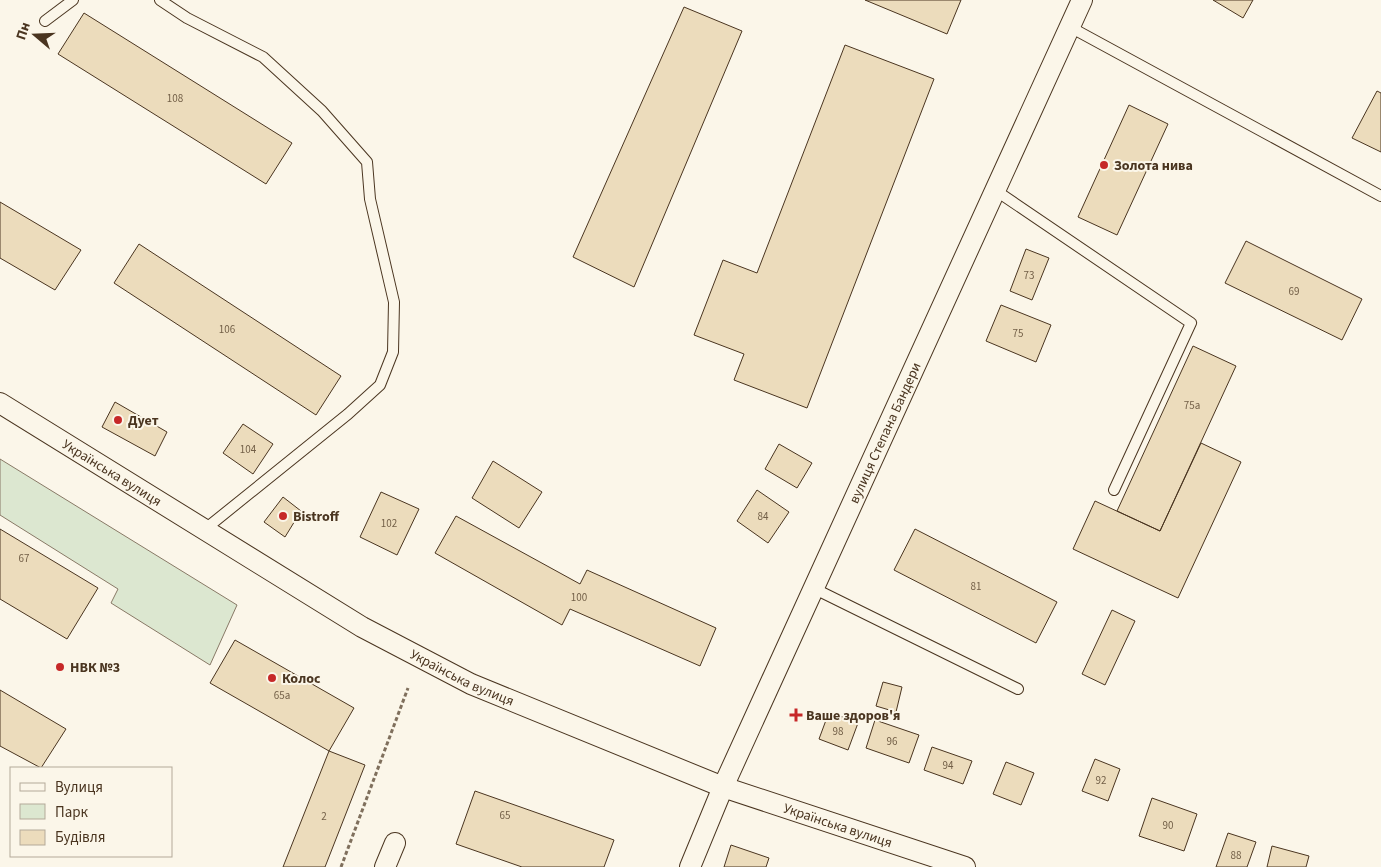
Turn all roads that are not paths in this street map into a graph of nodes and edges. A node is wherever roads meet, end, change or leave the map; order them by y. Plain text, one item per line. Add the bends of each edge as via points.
1 (73, 0) edge
2 (160, 0) edge
3 (1082, 0) edge
4 (45, 21) dead end
5 (1070, 27) junction
6 (995, 190) junction
7 (1381, 196) edge
8 (0, 403) edge
9 (1114, 490) dead end
10 (204, 530) junction
11 (813, 588) junction
12 (1018, 689) dead end
13 (723, 787) junction
14 (395, 843) dead end
15 (386, 867) edge
16 (690, 867) edge
17 (965, 867) edge

1 - 4 lane
2 - 10 lane via 263,57 322,111 367,162 370,199 394,302 393,352 380,385
3 - 5 street, вулиця Степана Бандери
5 - 6 street, вулиця Степана Бандери
5 - 7 lane
6 - 9 lane via 1191,323
6 - 11 street, вулиця Степана Бандери
8 - 10 street, Українська вулиця
10 - 13 street, Українська вулиця via 362,627 471,684
11 - 12 lane
11 - 13 street, вулиця Степана Бандери
13 - 16 street, вулиця Степана Бандери
13 - 17 street, Українська вулиця
14 - 15 street

